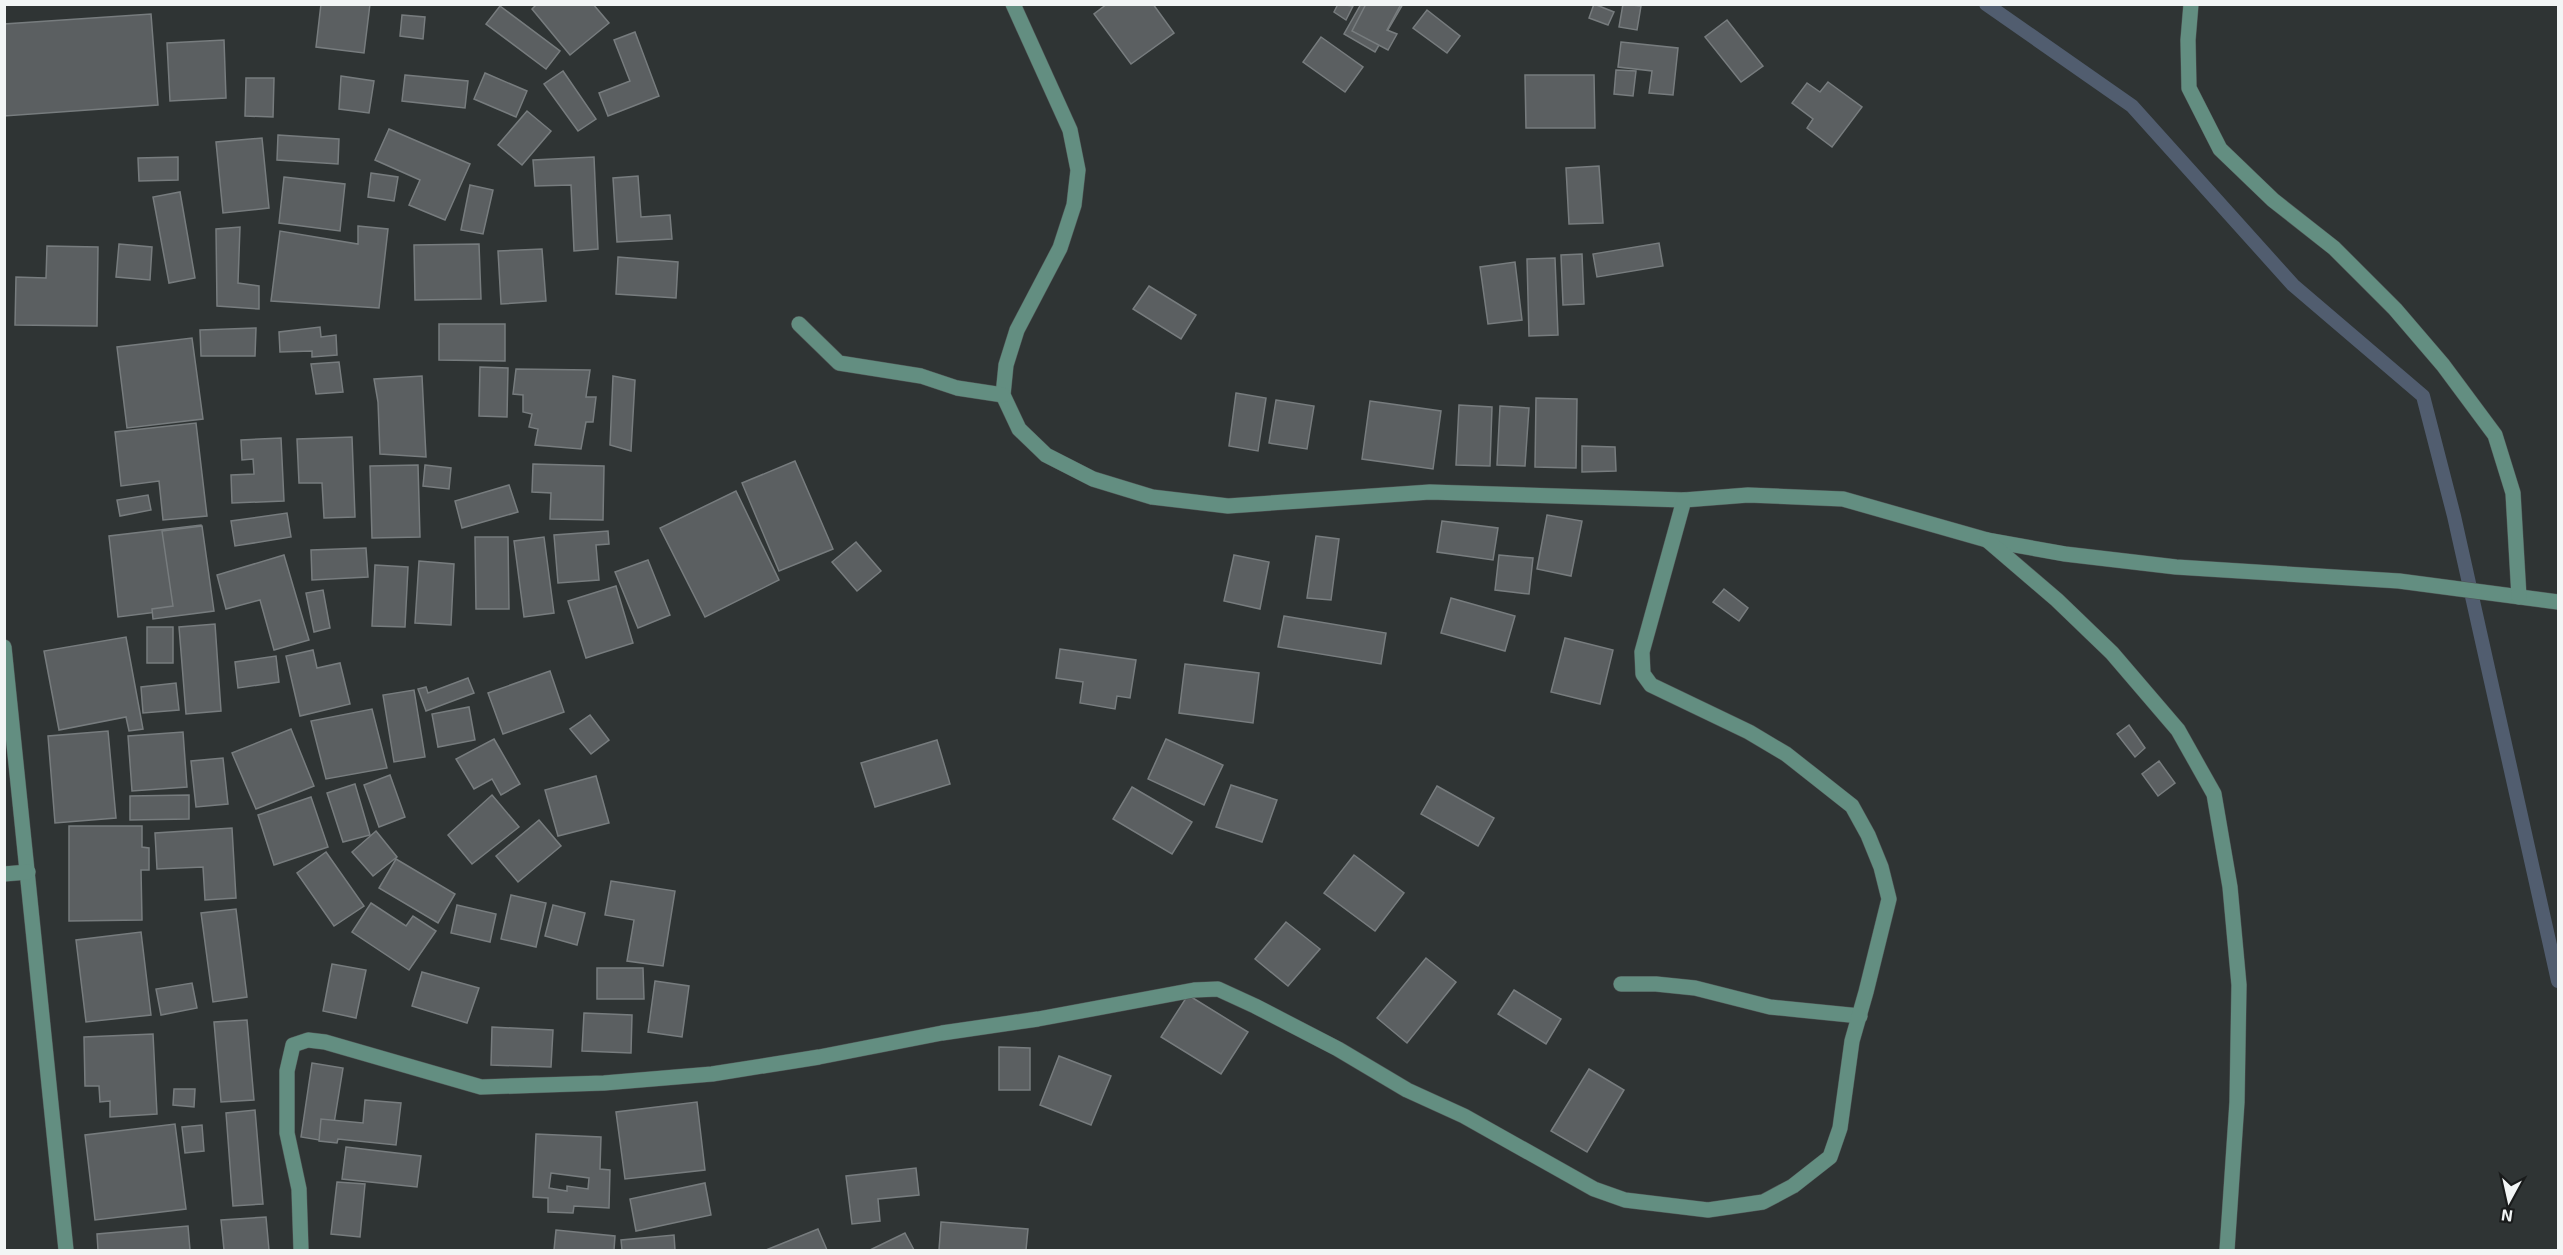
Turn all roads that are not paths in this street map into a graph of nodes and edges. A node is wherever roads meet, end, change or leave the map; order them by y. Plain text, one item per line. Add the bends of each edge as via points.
1 (1013, 4) edge
2 (2191, 4) edge
3 (799, 324) dead end
4 (1003, 395) junction
5 (1684, 500) junction
6 (1988, 540) junction
7 (2519, 597) junction
8 (2559, 602) edge
9 (4, 647) edge
10 (28, 872) junction
11 (4, 874) edge
12 (1621, 984) dead end
13 (1860, 1016) junction
14 (66, 1251) edge
15 (301, 1251) edge
16 (2227, 1251) edge

1 - 4 street via 1070,130 1078,170 1074,205 1064,237 1017,330 1006,365
2 - 7 street via 2189,88 2220,149 2273,200 2334,248 2395,309 2444,365 2495,435 2513,493
3 - 4 street via 839,363
4 - 5 street via 1019,429 1046,455 1093,479 1152,497 1228,506 1430,492
5 - 6 street via 1748,495 1842,499
5 - 13 street via 1642,652 1643,674 1651,685 1786,754 1852,806 1881,867 1889,899
6 - 7 street via 2176,567 2399,581
6 - 16 street via 2112,653 2178,730 2214,794 2230,887 2239,985
7 - 8 street
9 - 10 street
10 - 11 street
10 - 14 street
12 - 13 street via 1695,988 1770,1007
13 - 15 street via 1852,1041 1840,1128 1830,1157 1793,1186 1763,1202 1708,1210 1625,1200 1594,1189 1464,1116 1407,1090 1338,1049 1218,989 712,1074 604,1083 481,1087 308,1040 293,1046 287,1071 287,1133 299,1188

